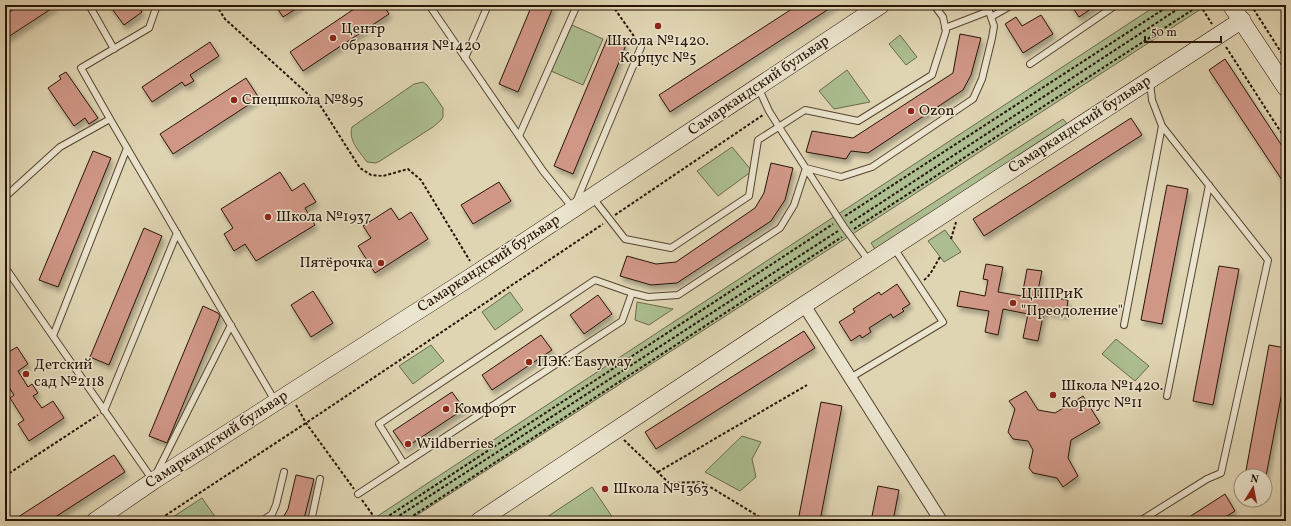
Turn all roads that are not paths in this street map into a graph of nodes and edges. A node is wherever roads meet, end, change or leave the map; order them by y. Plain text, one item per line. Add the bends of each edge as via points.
1 (89, 5) edge
2 (157, 5) edge
3 (428, 5) edge
4 (488, 5) edge
5 (577, 5) edge
6 (881, 5) edge
7 (934, 5) edge
8 (1012, 5) edge
9 (1116, 5) edge
10 (1231, 5) edge
11 (991, 17) junction
12 (1242, 20) junction
13 (945, 28) junction
14 (641, 47) road end
15 (114, 49) junction
16 (465, 58) junction
17 (1030, 64) dead end
18 (1150, 80) junction
19 (758, 86) junction
20 (1286, 88) edge
21 (110, 119) junction
22 (779, 126) junction
23 (1162, 126) junction
24 (519, 136) junction
25 (127, 148) junction
26 (806, 168) junction
27 (1209, 185) junction
28 (592, 196) junction
29 (5, 197) edge
30 (573, 209) junction
31 (177, 233) junction
32 (894, 247) junction
33 (870, 263) junction
34 (7, 270) dead end
35 (632, 293) junction
36 (804, 305) junction
37 (231, 325) junction
38 (1124, 325) dead end
39 (53, 336) junction
40 (850, 378) junction
41 (1167, 396) dead end
42 (283, 398) junction
43 (104, 411) junction
44 (404, 464) junction
45 (284, 472) dead end
46 (320, 479) dead end
47 (153, 481) junction
48 (358, 494) road end
49 (95, 521) edge
50 (262, 521) edge
51 (310, 521) edge
52 (479, 521) edge
53 (941, 521) edge
54 (1140, 521) edge

1 - 15 lane
2 - 15 lane via 149,28
3 - 16 lane
4 - 16 lane
5 - 24 lane
6 - 19 street, Самаркандский бульвар
7 - 13 lane via 943,17
8 - 11 lane
9 - 17 lane
10 - 12 street
11 - 13 lane via 989,11
11 - 26 lane via 994,26 992,38 982,79 973,99 872,167 841,177
12 - 18 street, Самаркандский бульвар
12 - 20 street
13 - 22 lane via 932,75 858,121 805,110
14 - 30 lane
15 - 21 lane via 81,68
16 - 24 lane
18 - 23 lane via 1152,100
18 - 32 street, Самаркандский бульвар
19 - 22 lane
19 - 28 street, Самаркандский бульвар
21 - 25 lane
21 - 29 lane via 60,146
22 - 26 lane
22 - 28 lane via 758,140 750,196 671,248 625,239
23 - 27 lane
23 - 38 lane
24 - 30 lane
25 - 31 lane
25 - 39 lane
26 - 33 lane
26 - 35 lane via 794,205 780,228 678,295 648,297
27 - 41 lane
27 - 54 lane via 1268,260 1220,473
28 - 30 street, Самаркандский бульвар
30 - 42 street, Самаркандский бульвар
31 - 37 lane
31 - 43 lane
32 - 33 street, Самаркандский бульвар
32 - 40 lane via 943,322
33 - 36 street, Самаркандский бульвар
34 - 39 lane
35 - 44 lane via 622,321
35 - 44 lane via 595,280 378,424
36 - 40 street
36 - 52 street, Самаркандский бульвар
37 - 42 lane
37 - 47 lane
39 - 43 lane
40 - 53 street
42 - 47 street, Самаркандский бульвар
43 - 47 lane
44 - 48 lane
45 - 50 lane via 272,514
46 - 51 lane
47 - 49 street, Самаркандский бульвар

